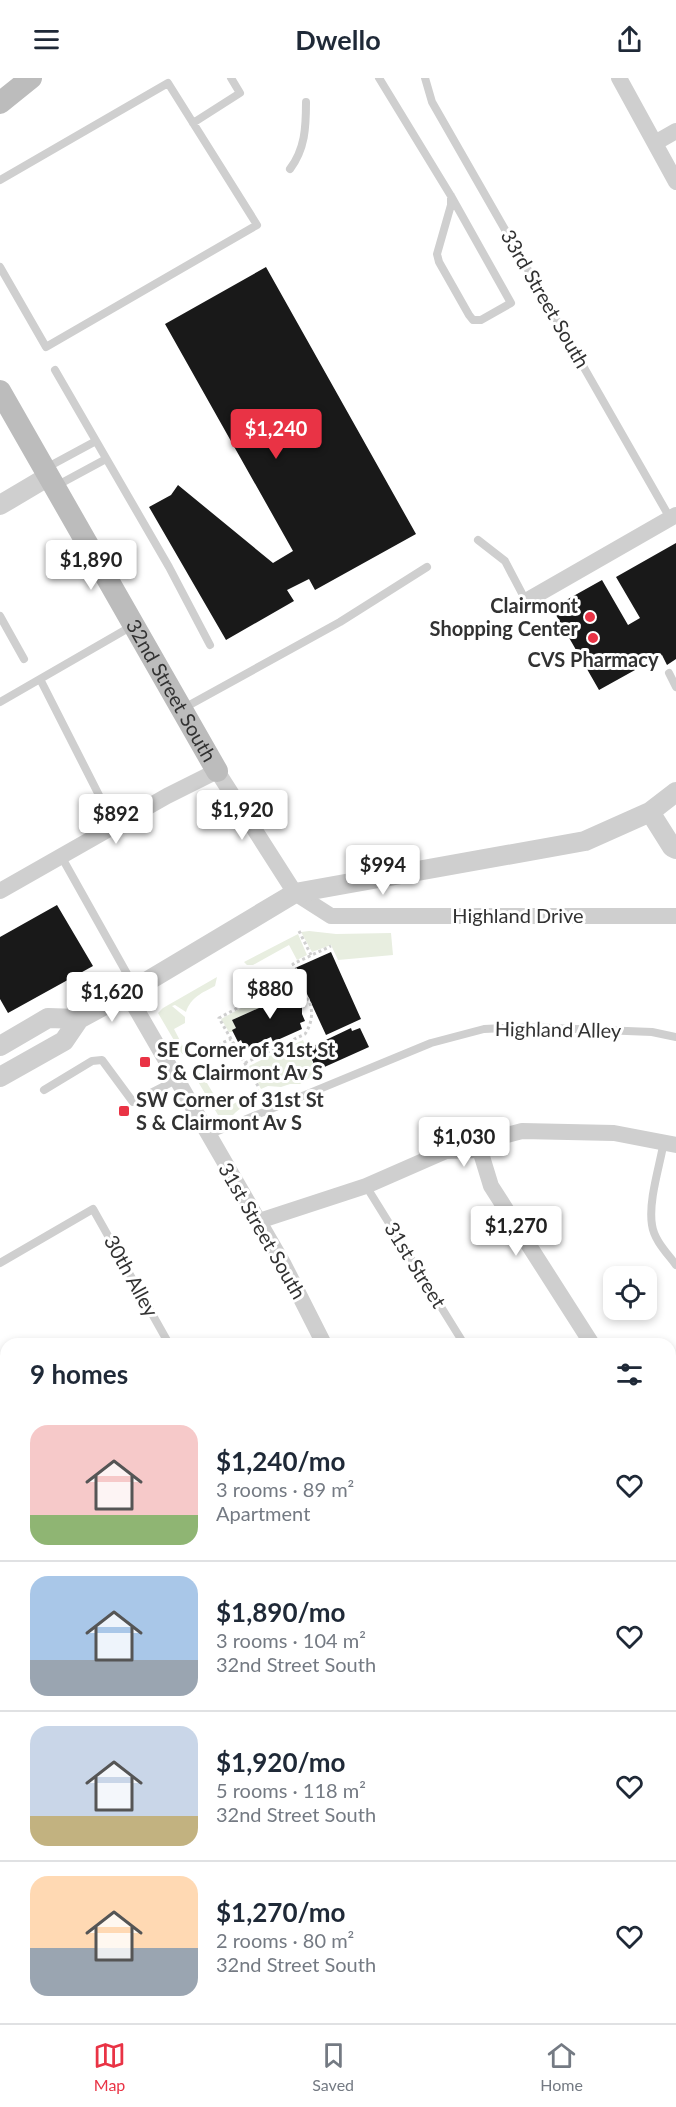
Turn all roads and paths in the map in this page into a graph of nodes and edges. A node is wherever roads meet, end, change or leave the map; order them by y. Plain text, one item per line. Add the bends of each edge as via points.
1 (31, 78) edge
2 (231, 78) edge
3 (379, 78) edge
4 (425, 78) edge
5 (619, 78) edge
6 (306, 102) dead end
7 (0, 103) edge
8 (193, 123) junction
9 (676, 131) edge
10 (655, 143) junction
11 (290, 169) dead end
12 (0, 180) edge
13 (676, 182) edge
14 (451, 196) junction
15 (0, 267) edge
16 (55, 370) dead end
17 (0, 391) edge
18 (96, 441) junction
19 (106, 459) junction
20 (50, 477) junction
21 (0, 505) edge
22 (673, 517) edge
23 (478, 540) dead end
24 (428, 567) dead end
25 (526, 601) joint
26 (0, 616) edge
27 (132, 625) junction
28 (210, 645) dead end
29 (24, 659) dead end
30 (669, 674) dead end
31 (40, 679) junction
32 (676, 687) edge
33 (0, 702) edge
34 (182, 709) junction
35 (217, 771) junction
36 (676, 792) edge
37 (104, 805) dead end
38 (650, 812) junction
39 (676, 849) edge
40 (61, 856) junction
41 (0, 891) edge
42 (295, 893) junction
43 (676, 916) edge
44 (299, 931) dead end
45 (331, 946) dead end
46 (311, 955) junction
47 (282, 984) junction
48 (131, 991) junction
49 (79, 1018) junction
50 (676, 1037) edge
51 (231, 1039) junction
52 (0, 1046) edge
53 (218, 1046) dead end
54 (245, 1063) junction
55 (0, 1077) edge
56 (176, 1080) junction
57 (258, 1086) dead end
58 (44, 1090) dead end
59 (207, 1135) junction
60 (670, 1143) edge
61 (480, 1150) junction
62 (366, 1186) junction
63 (259, 1221) junction
64 (0, 1263) edge
65 (676, 1264) edge
66 (166, 1338) edge
67 (321, 1338) edge
68 (460, 1338) edge
69 (588, 1338) edge

1 - 7 main road
2 - 8 lane via 240,93
3 - 14 lane
4 - 22 lane, 33rd Street South via 432,102
5 - 10 street
6 - 11 lane via 300,155
8 - 12 lane via 168,83
8 - 15 lane via 257,225 46,347
9 - 10 street
10 - 13 street
14 - 14 lane via 437,254 469,315 473,320 481,320 511,303
16 - 18 lane
17 - 20 main road, 32nd Street South
18 - 19 lane
18 - 20 lane
19 - 20 lane
19 - 28 lane
20 - 21 street
20 - 27 main road, 32nd Street South
22 - 25 street
23 - 25 lane via 505,561
24 - 34 lane via 339,622
26 - 29 lane
27 - 31 lane
27 - 34 main road, 32nd Street South
30 - 32 lane
31 - 33 lane
31 - 37 lane
34 - 35 main road, 32nd Street South
35 - 40 street
35 - 42 street, 32nd Street South
36 - 38 street
38 - 39 street
38 - 42 street via 585,841
40 - 41 street
40 - 48 lane
42 - 43 street, Highland Drive via 331,916
42 - 48 street
44 - 46 path
45 - 46 path
46 - 47 path via 293,964 299,975
47 - 51 path via 219,1018
47 - 54 path via 296,987 308,997 312,1014 309,1029
48 - 49 street
48 - 56 street, 31st Street South
49 - 52 street via 48,1018
49 - 55 street via 64,1041
50 - 59 lane, Highland Alley via 652,1032 484,1029 431,1043
51 - 53 path
51 - 54 path
54 - 57 path
56 - 58 lane via 133,1102 102,1060 92,1061
56 - 59 street, 31st Street South
59 - 63 street, 31st Street South
60 - 61 street via 614,1133 522,1131 499,1137
60 - 65 lane via 652,1207 652,1226 659,1243
61 - 62 street via 446,1151
61 - 69 street via 491,1186
62 - 63 street
62 - 68 lane, 31st Street
63 - 67 street, 31st Street South
64 - 66 lane, 30th Alley via 93,1209

